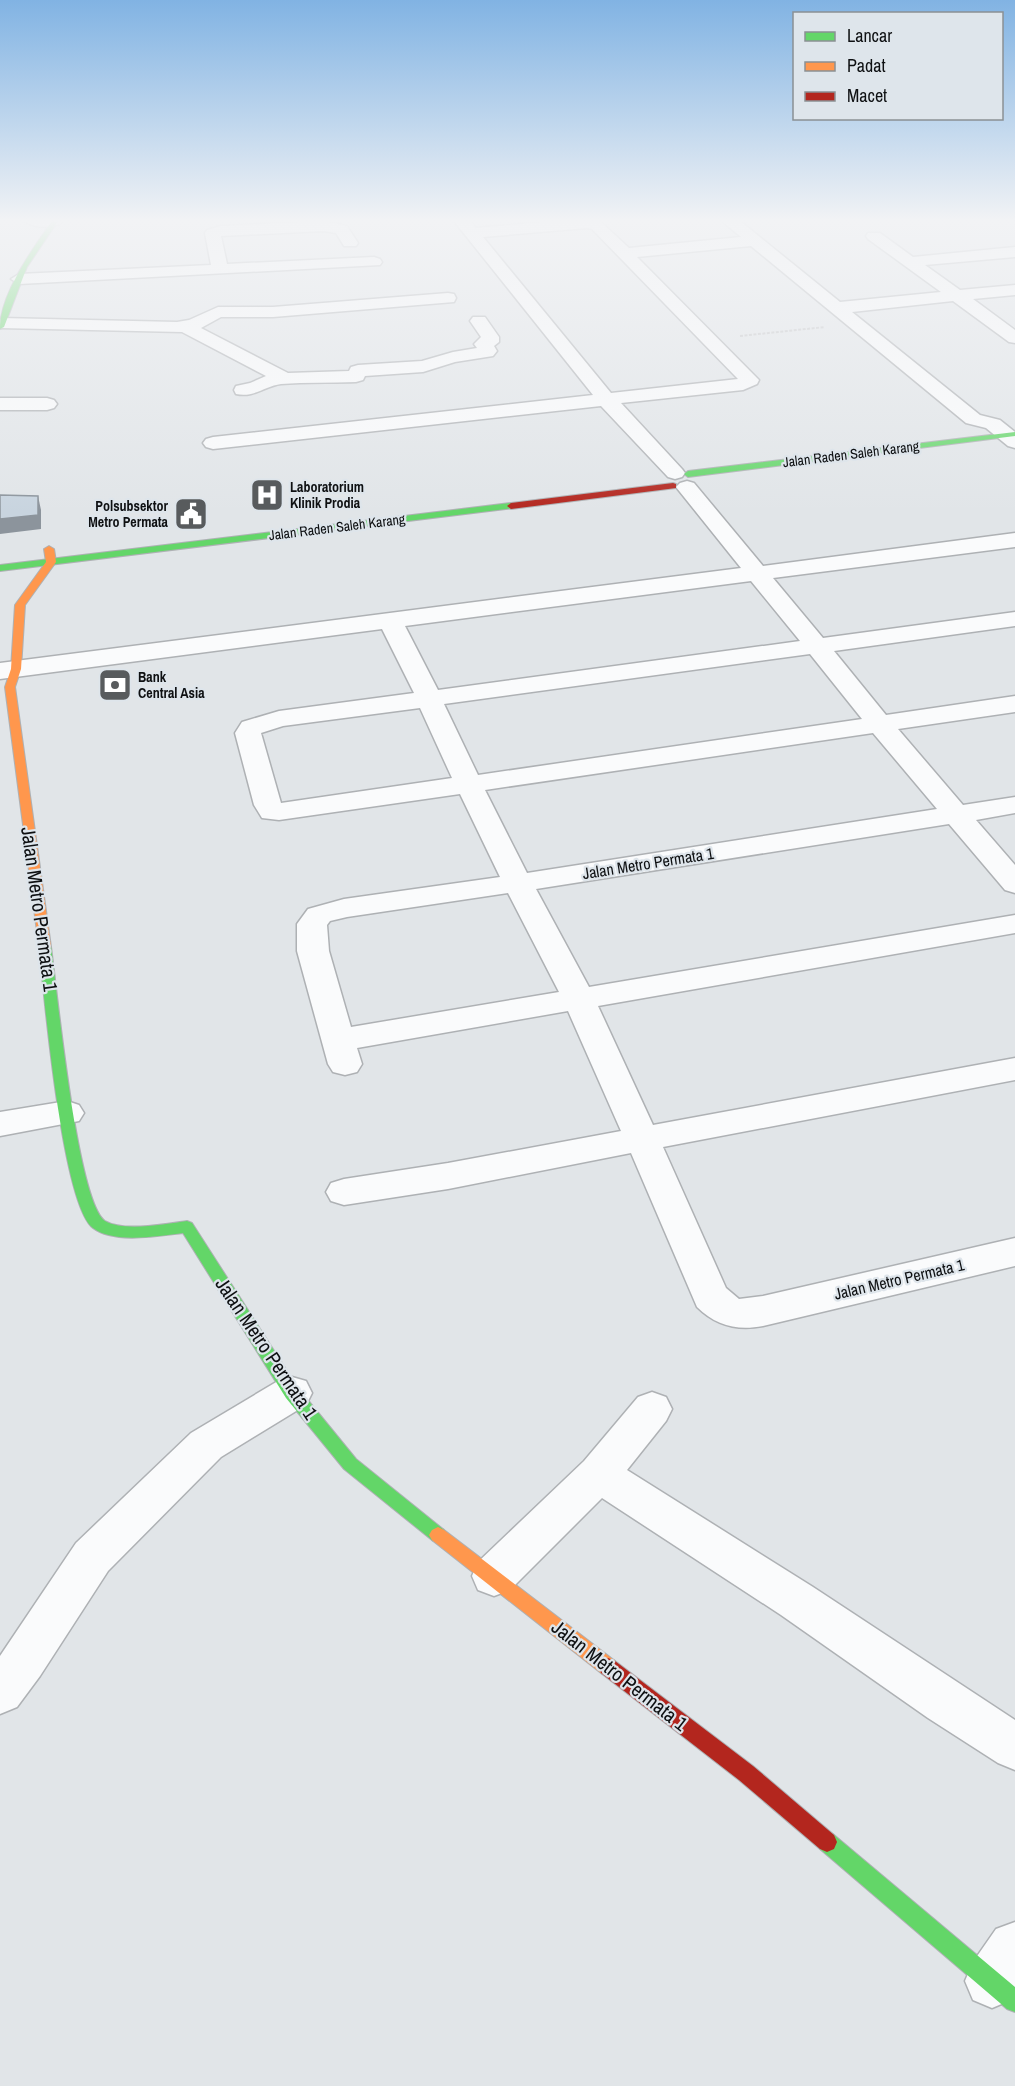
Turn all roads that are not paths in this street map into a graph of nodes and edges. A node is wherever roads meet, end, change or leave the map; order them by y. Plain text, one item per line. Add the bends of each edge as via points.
1 (205, 318) edge
2 (541, 318) edge
3 (691, 318) edge
4 (848, 318) edge
5 (991, 318) edge
6 (479, 321) dead end
7 (0, 325) edge
8 (187, 327) junction
9 (1011, 332) edge
10 (284, 378) junction
11 (243, 390) dead end
12 (606, 399) junction
13 (0, 404) edge
14 (47, 404) dead end
15 (213, 442) dead end
16 (1006, 444) edge
17 (681, 480) junction
18 (1015, 540) edge
19 (0, 555) edge
20 (50, 555) junction
21 (0, 568) edge
22 (757, 574) junction
23 (1015, 619) edge
24 (390, 621) junction
25 (818, 646) junction
26 (7, 675) edge
27 (429, 697) junction
28 (1015, 704) edge
29 (880, 724) junction
30 (469, 785) junction
31 (1015, 805) edge
32 (957, 814) junction
33 (518, 883) junction
34 (1015, 884) edge
35 (1015, 924) edge
36 (579, 999) junction
37 (1015, 1069) edge
38 (67, 1113) junction
39 (0, 1124) edge
40 (642, 1139) junction
41 (344, 1192) dead end
42 (1015, 1252) edge
43 (292, 1393) junction
44 (652, 1409) dead end
45 (599, 1474) junction
46 (494, 1576) junction
47 (0, 1692) edge
48 (1015, 1747) edge
49 (1008, 1977) edge

1 - 8 street
2 - 12 street
3 - 12 street via 748,377 748,383
4 - 16 street via 972,419 970,428
5 - 9 street
6 - 10 street via 490,337 490,342 483,344 487,352 356,375
7 - 8 street
8 - 10 street
10 - 11 street
12 - 15 street
12 - 17 street
13 - 14 street
16 - 17 street, Jalan Raden Saleh Karang
17 - 20 street, Jalan Raden Saleh Karang
17 - 22 street
18 - 22 street
19 - 20 street, Jalan Raden Saleh Karang
20 - 21 street, Jalan Raden Saleh Karang
20 - 26 street, Jalan Metro Permata 1 via 20,605
22 - 24 street
22 - 25 street
23 - 25 street
24 - 26 street
24 - 27 street, Jalan Metro Permata 1
25 - 27 street
25 - 29 street
26 - 38 street, Jalan Metro Permata 1
27 - 30 street, Jalan Metro Permata 1
27 - 30 street via 279,719 251,728 248,733 268,805 272,812 289,812
28 - 29 street
29 - 30 street
29 - 32 street
30 - 33 street, Jalan Metro Permata 1
31 - 32 street, Jalan Metro Permata 1
32 - 33 street, Jalan Metro Permata 1
32 - 34 street
33 - 36 street, Jalan Metro Permata 1
33 - 36 street, Jalan Metro Permata 1 via 319,915 312,924 313,951 342,1052
35 - 36 street, Jalan Metro Permata 1
36 - 40 street, Jalan Metro Permata 1
37 - 40 street
38 - 39 street
38 - 43 street, Jalan Metro Permata 1 via 88,1213 97,1223 123,1229 187,1227
40 - 41 street
40 - 42 street, Jalan Metro Permata 1 via 711,1297 722,1309 734,1313 763,1311
43 - 46 street, Jalan Metro Permata 1 via 350,1464
43 - 47 street via 206,1445 92,1557
44 - 45 street
45 - 46 street
45 - 48 street
46 - 49 street, Jalan Metro Permata 1

